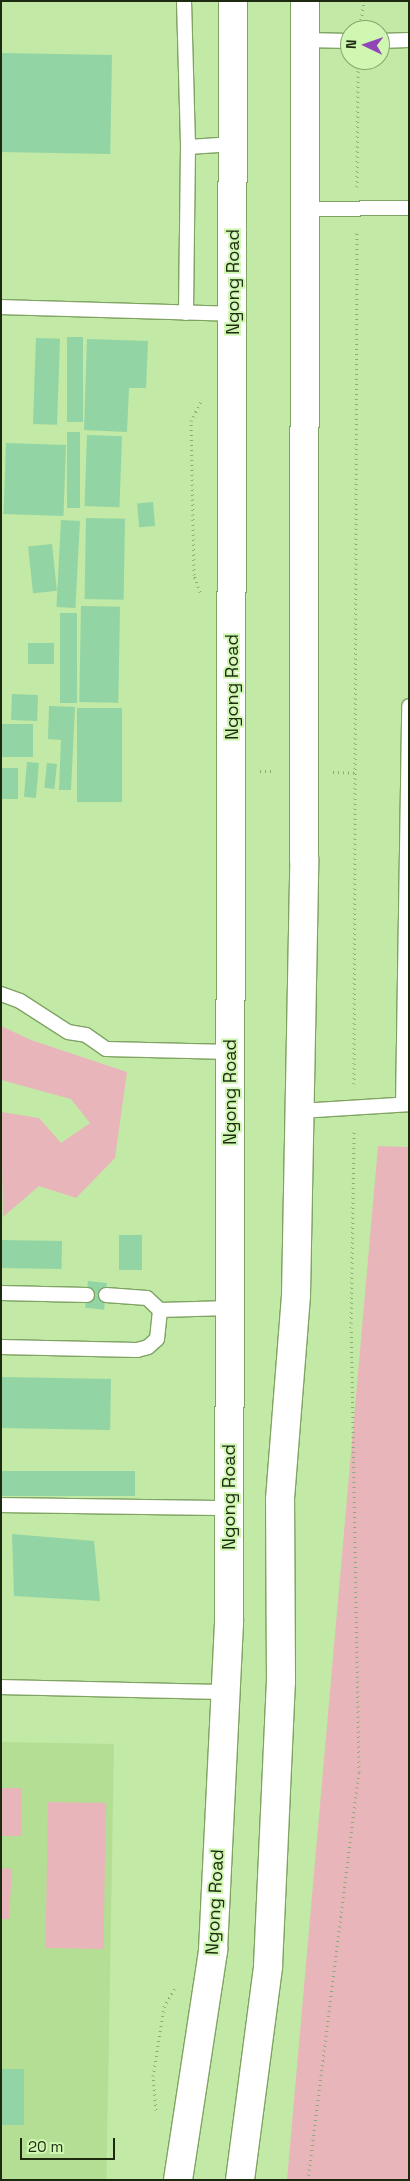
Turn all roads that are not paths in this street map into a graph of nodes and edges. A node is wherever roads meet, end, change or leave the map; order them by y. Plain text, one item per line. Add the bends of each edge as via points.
1 (184, 1) edge
2 (233, 1) edge
3 (305, 1) edge
4 (305, 40) junction
5 (390, 40) edge
6 (409, 40) edge
7 (340, 41) edge
8 (234, 144) junction
9 (188, 148) junction
10 (409, 208) edge
11 (304, 209) junction
12 (1, 307) edge
13 (186, 312) junction
14 (232, 314) junction
15 (409, 706) edge
16 (1, 994) edge
17 (231, 1052) junction
18 (406, 1104) edge
19 (299, 1110) junction
20 (1, 1293) edge
21 (87, 1295) dead end
22 (106, 1295) dead end
23 (230, 1308) junction
24 (160, 1310) junction
25 (1, 1347) edge
26 (1, 1505) edge
27 (229, 1508) junction
28 (1, 1687) edge
29 (226, 1692) junction
30 (178, 2180) edge
31 (240, 2180) edge

1 - 9 lane
2 - 8 main road, Ngong Road
3 - 4 main road
4 - 7 lane
4 - 11 main road
5 - 6 lane
8 - 9 lane
8 - 14 main road, Ngong Road
9 - 13 lane
10 - 11 lane
11 - 19 main road via 304,839
12 - 13 lane
13 - 14 lane
14 - 17 main road, Ngong Road
15 - 18 lane
16 - 17 lane via 20,1001 68,1032 86,1035 106,1049
17 - 23 main road, Ngong Road
18 - 19 lane
19 - 31 main road via 296,1295 280,1499 281,1682 268,1966
20 - 21 lane
22 - 24 lane via 147,1298
23 - 24 lane
23 - 27 main road, Ngong Road
24 - 25 lane via 157,1339 142,1349
26 - 27 lane
27 - 29 main road, Ngong Road
28 - 29 lane
29 - 30 main road, Ngong Road via 213,1950

